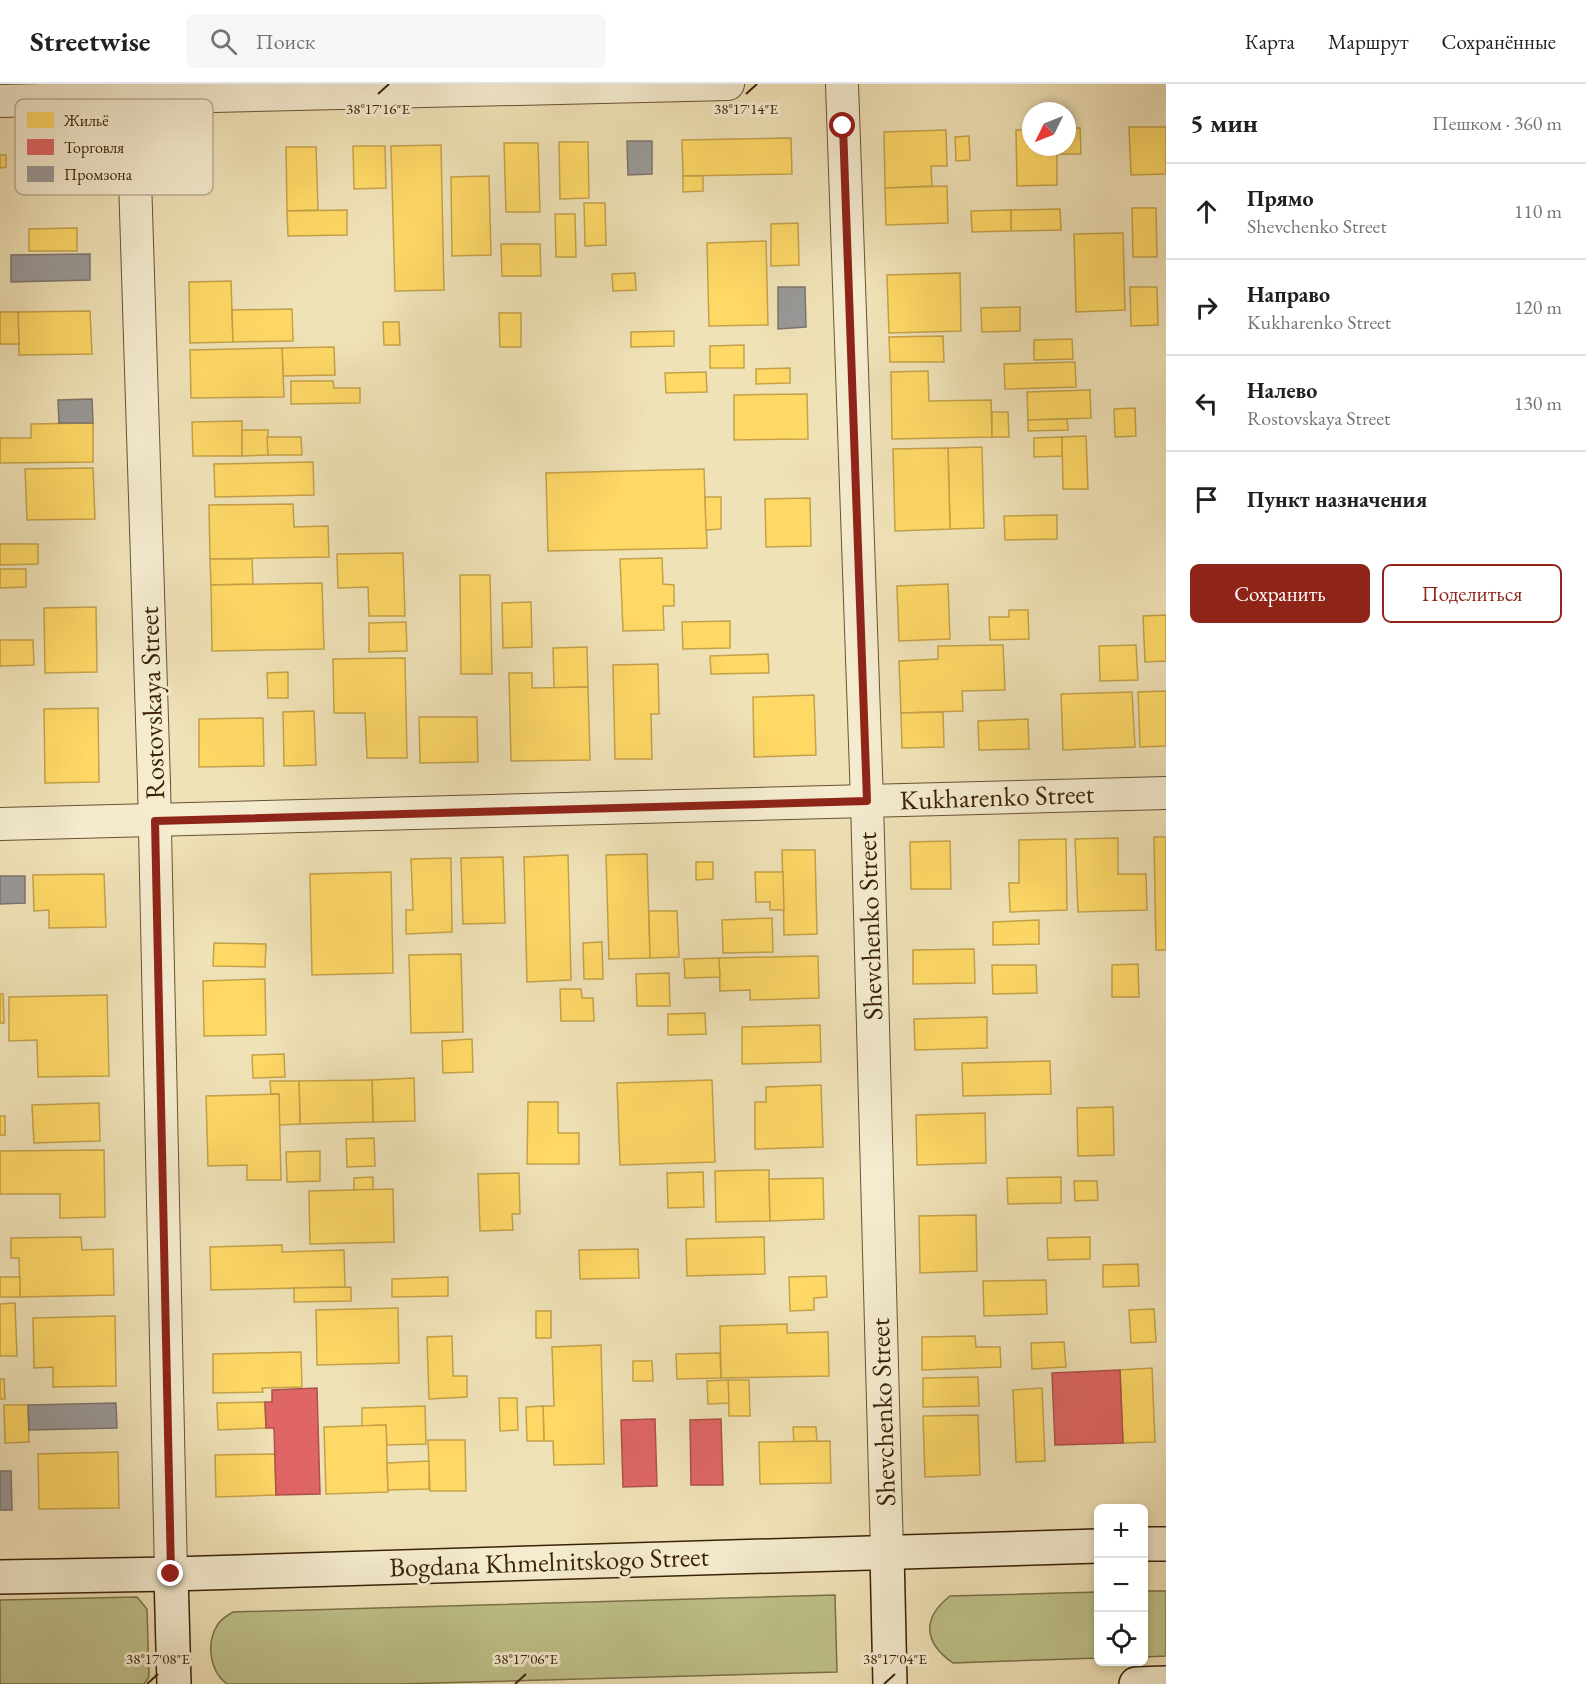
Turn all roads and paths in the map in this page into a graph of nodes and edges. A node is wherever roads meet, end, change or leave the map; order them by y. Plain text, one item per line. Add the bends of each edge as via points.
1 (728, 84) edge
2 (842, 84) edge
3 (132, 91) edge
4 (26, 99) edge
5 (15, 100) edge
6 (0, 101) edge
7 (135, 195) edge
8 (1166, 793) edge
9 (867, 801) junction
10 (155, 821) junction
11 (0, 824) edge
12 (1166, 1544) edge
13 (1148, 1545) edge
14 (1094, 1546) edge
15 (887, 1552) junction
16 (171, 1574) junction
17 (0, 1576) edge
18 (1166, 1683) edge
19 (174, 1684) edge
20 (890, 1684) edge
21 (1136, 1684) edge

1 - 3 street
2 - 9 street, Shevchenko Street
3 - 4 street
5 - 6 street
7 - 10 street, Rostovskaya Street
8 - 9 street, Kukharenko Street
9 - 10 street, Kukharenko Street
9 - 15 street, Shevchenko Street
10 - 11 street, Kukharenko Street
10 - 16 street, Rostovskaya Street
12 - 13 main road
14 - 15 main road, Bogdana Khmelnitskogo Street
15 - 16 main road, Bogdana Khmelnitskogo Street
15 - 20 main road
16 - 17 main road, Bogdana Khmelnitskogo Street
16 - 19 main road
18 - 21 main road

